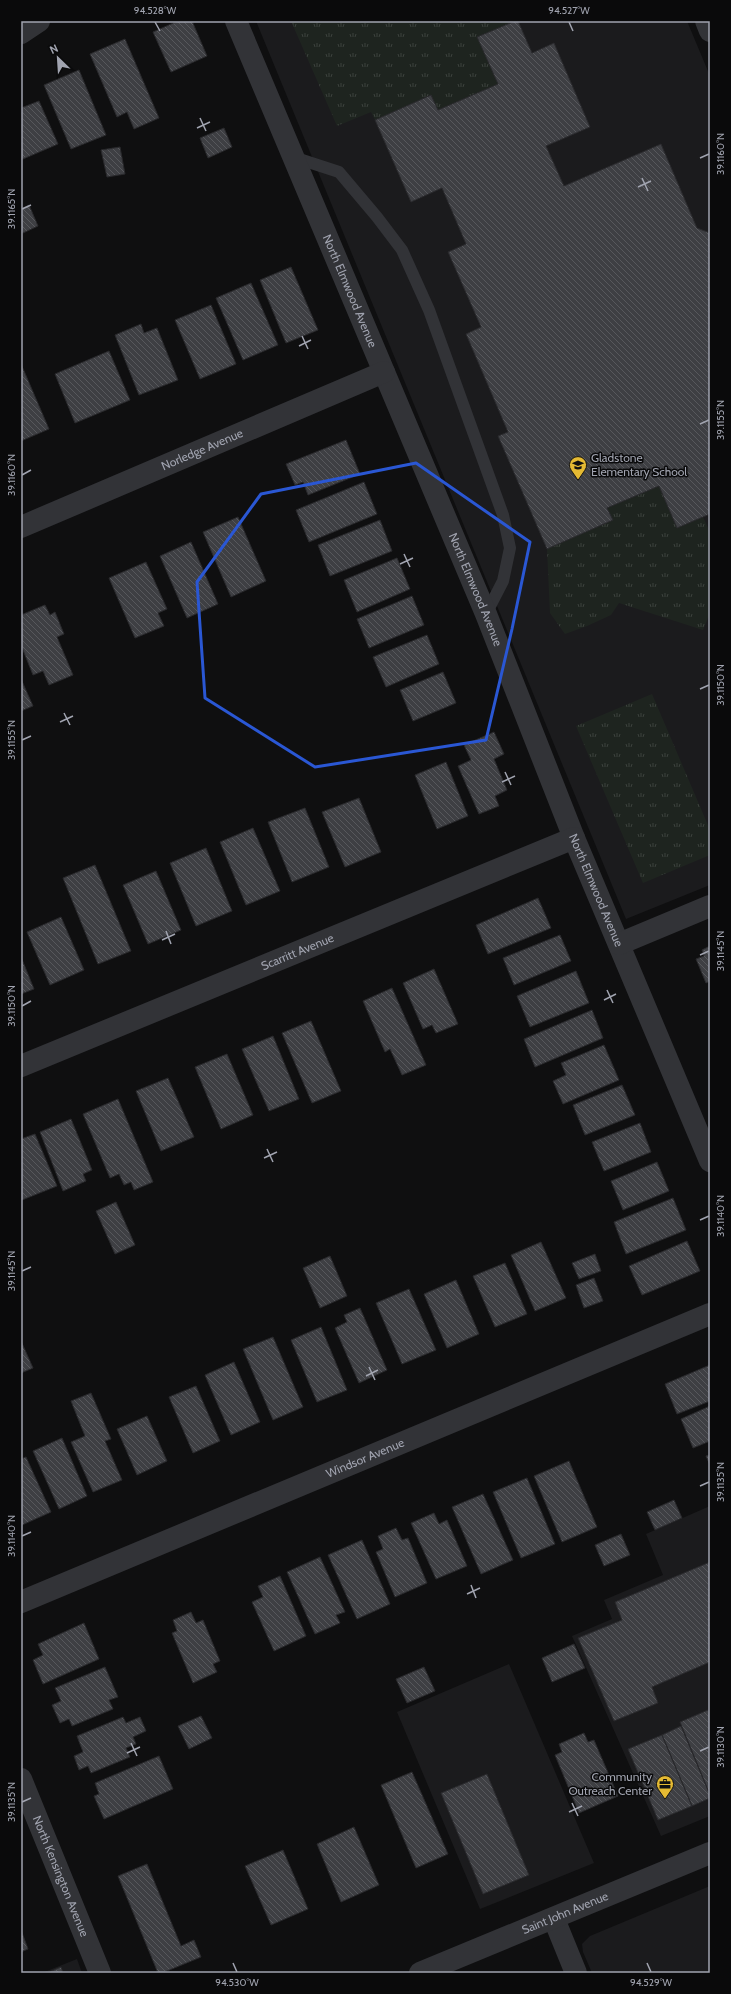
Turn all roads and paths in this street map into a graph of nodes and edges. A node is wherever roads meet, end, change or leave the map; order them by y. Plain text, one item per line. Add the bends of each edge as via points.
1 (39, 21) edge
2 (236, 21) edge
3 (706, 21) edge
4 (710, 31) edge
5 (21, 33) edge
6 (293, 157) junction
7 (384, 372) junction
8 (21, 527) edge
9 (486, 614) junction
10 (574, 838) junction
11 (710, 906) edge
12 (619, 944) junction
13 (21, 1066) edge
14 (710, 1161) edge
15 (710, 1314) edge
16 (21, 1602) edge
17 (21, 1779) edge
18 (710, 1853) edge
19 (554, 1919) junction
20 (100, 1973) edge
21 (420, 1973) edge
22 (576, 1973) edge

1 - 5 street
2 - 6 street, North Elmwood Avenue
3 - 4 street
6 - 7 street, North Elmwood Avenue
6 - 9 lane via 339,172 402,250 429,310 503,515 510,548 503,581
7 - 8 street, Norledge Avenue
7 - 9 street, North Elmwood Avenue
9 - 10 street, North Elmwood Avenue
10 - 12 street, North Elmwood Avenue
10 - 13 street, Scarritt Avenue
11 - 12 street
12 - 14 street, North Elmwood Avenue
15 - 16 street, Windsor Avenue
17 - 20 street, North Kensington Avenue
18 - 19 street, Saint John Avenue
19 - 21 street, Saint John Avenue
19 - 22 street

